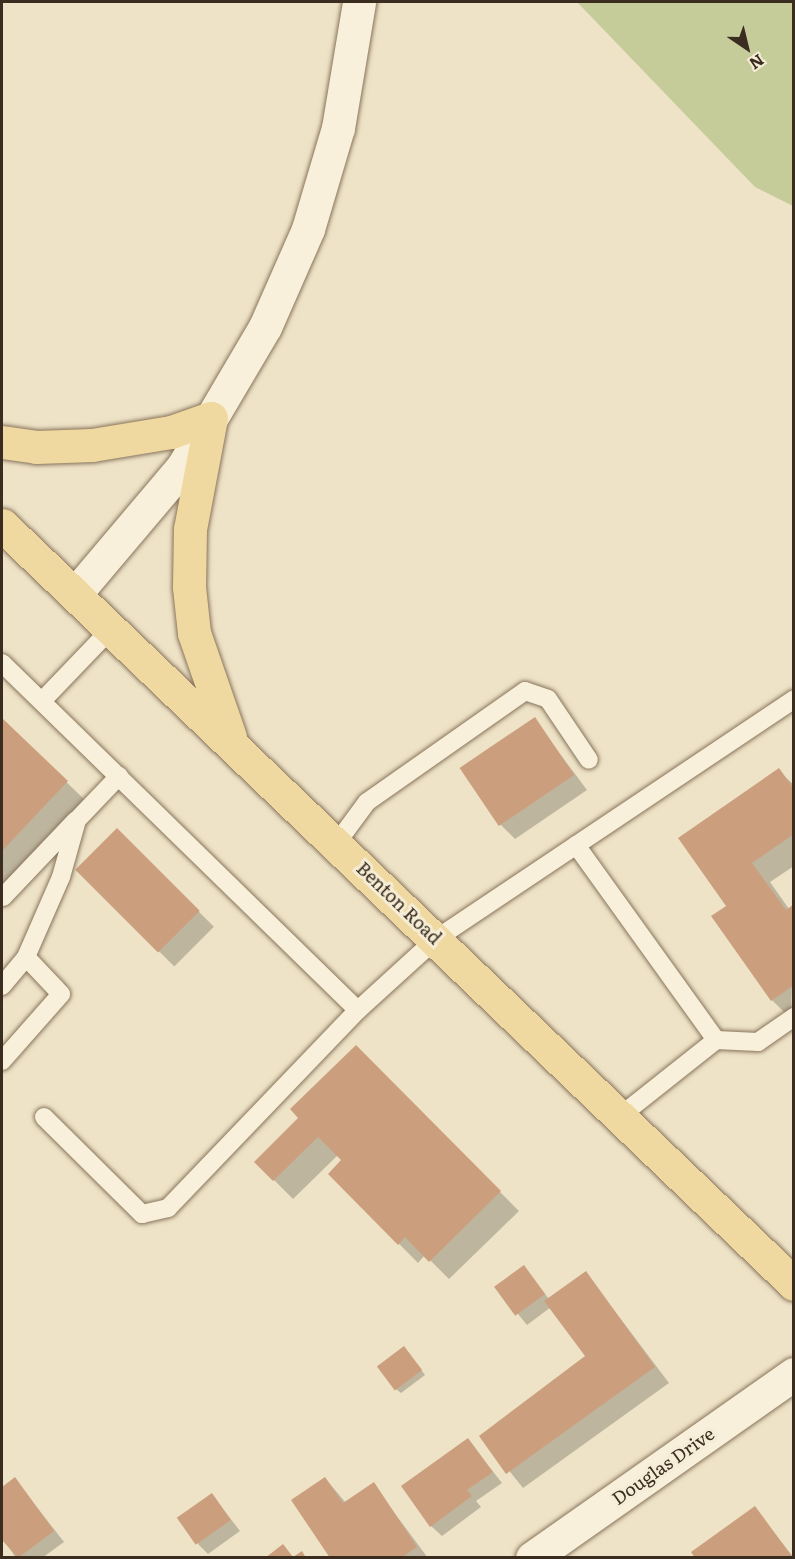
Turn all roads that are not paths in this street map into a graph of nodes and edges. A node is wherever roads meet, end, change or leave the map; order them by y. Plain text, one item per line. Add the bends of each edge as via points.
1 (359, 2) edge
2 (211, 417) junction
3 (2, 442) edge
4 (2, 527) edge
5 (75, 594) junction
6 (111, 629) junction
7 (2, 663) edge
8 (794, 699) edge
9 (42, 700) junction
10 (233, 745) junction
11 (589, 760) dead end
12 (119, 776) junction
13 (76, 820) junction
14 (336, 843) junction
15 (576, 845) junction
16 (3, 897) dead end
17 (436, 939) junction
18 (26, 957) junction
19 (2, 986) edge
20 (358, 1010) junction
21 (794, 1017) edge
22 (716, 1040) junction
23 (2, 1061) edge
24 (44, 1117) dead end
25 (619, 1117) junction
26 (794, 1284) edge
27 (794, 1374) edge
28 (532, 1557) edge

1 - 2 street via 338,128 308,229 265,327
2 - 3 main road via 171,432 92,445 36,447
2 - 5 street via 183,466
2 - 10 main road via 190,529 189,587 194,633
4 - 5 main road, Benton Road
5 - 6 main road, Benton Road
6 - 9 lane
6 - 10 main road, Benton Road
7 - 9 lane
8 - 15 lane
9 - 12 lane
10 - 14 main road, Benton Road
11 - 14 lane via 548,699 525,691 367,802
12 - 13 lane
12 - 20 lane
13 - 16 lane
13 - 18 lane via 61,877
14 - 17 main road, Benton Road
15 - 17 lane
15 - 22 lane
17 - 20 lane
17 - 25 main road, Benton Road
18 - 19 lane
18 - 23 lane via 61,994
20 - 24 lane via 168,1208 142,1214
21 - 22 lane via 758,1042
22 - 25 lane
25 - 26 main road, Benton Road
27 - 28 street, Douglas Drive

